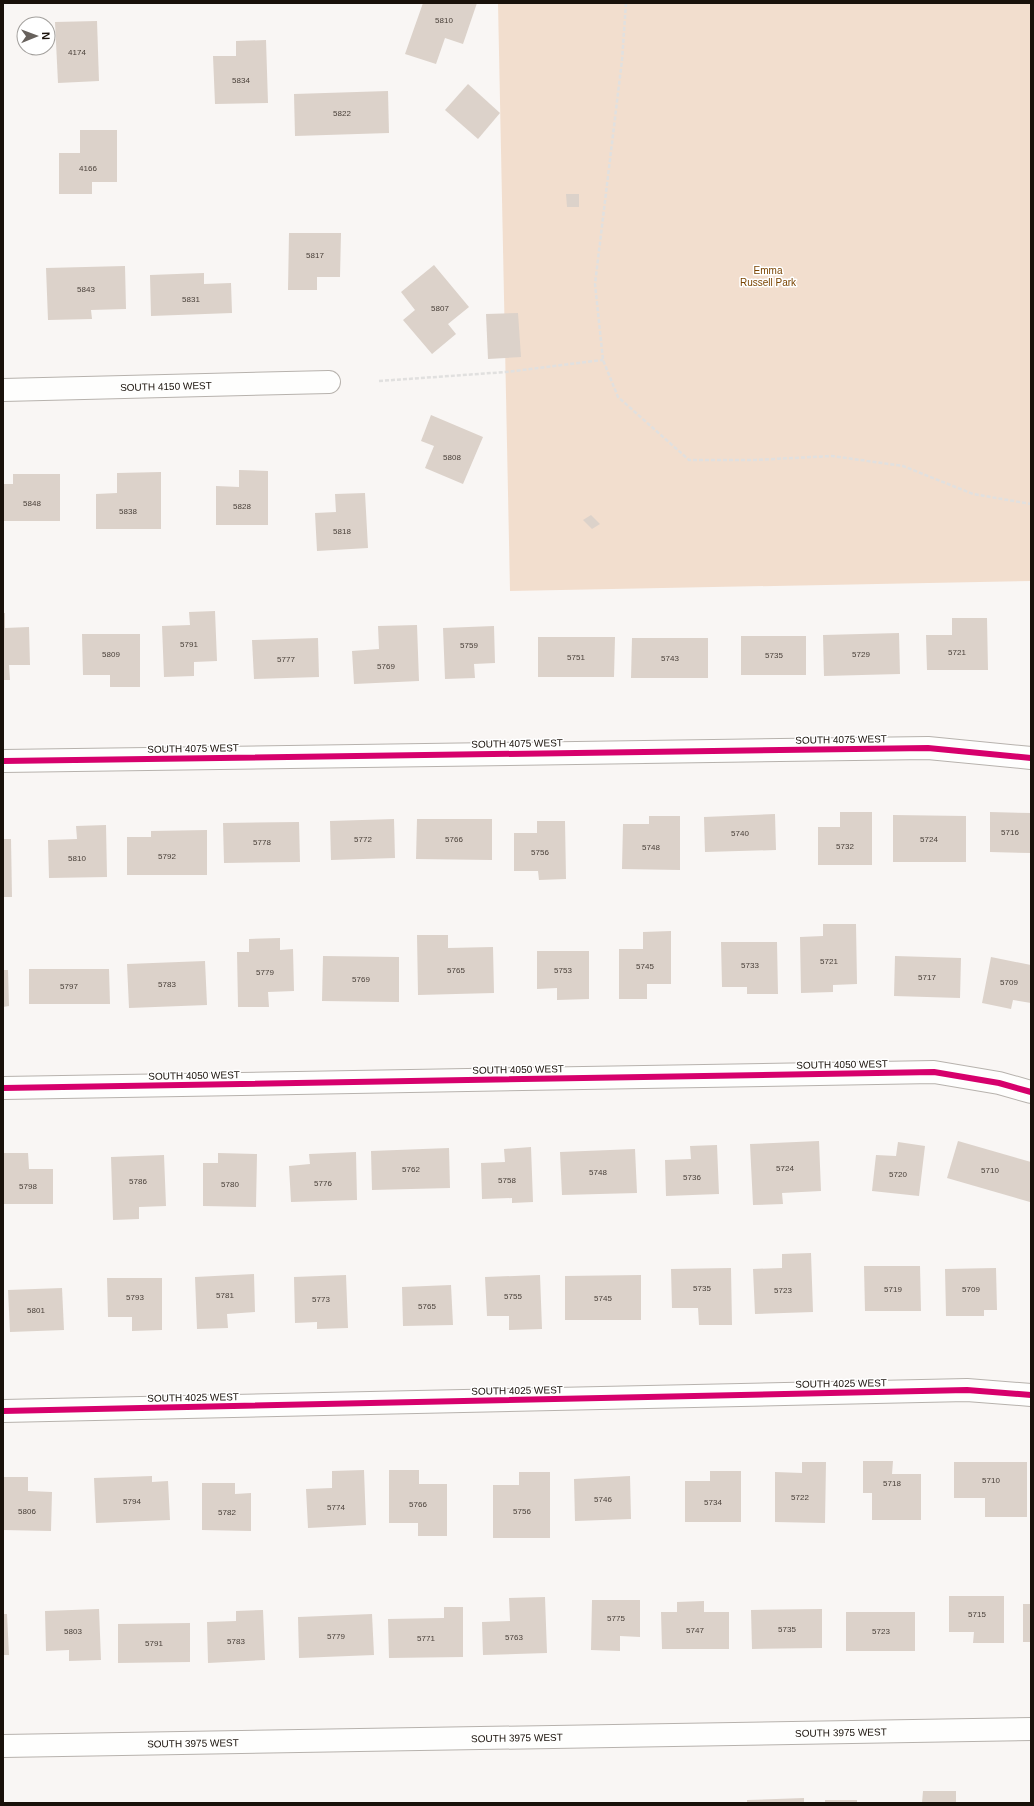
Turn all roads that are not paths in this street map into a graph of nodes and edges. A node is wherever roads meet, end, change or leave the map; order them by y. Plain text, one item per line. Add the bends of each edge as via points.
1 (330, 382) dead end
2 (3, 390) edge
3 (1031, 758) edge
4 (3, 761) edge
5 (3, 1088) edge
6 (1031, 1092) edge
7 (1031, 1395) edge
8 (3, 1412) edge
9 (1031, 1729) edge
10 (3, 1746) edge

1 - 2 street, SOUTH 4150 WEST
3 - 4 street, SOUTH 4075 WEST via 928,748
5 - 6 street, SOUTH 4050 WEST via 934,1072 999,1083
7 - 8 street, SOUTH 4025 WEST via 967,1390
9 - 10 street, SOUTH 3975 WEST

